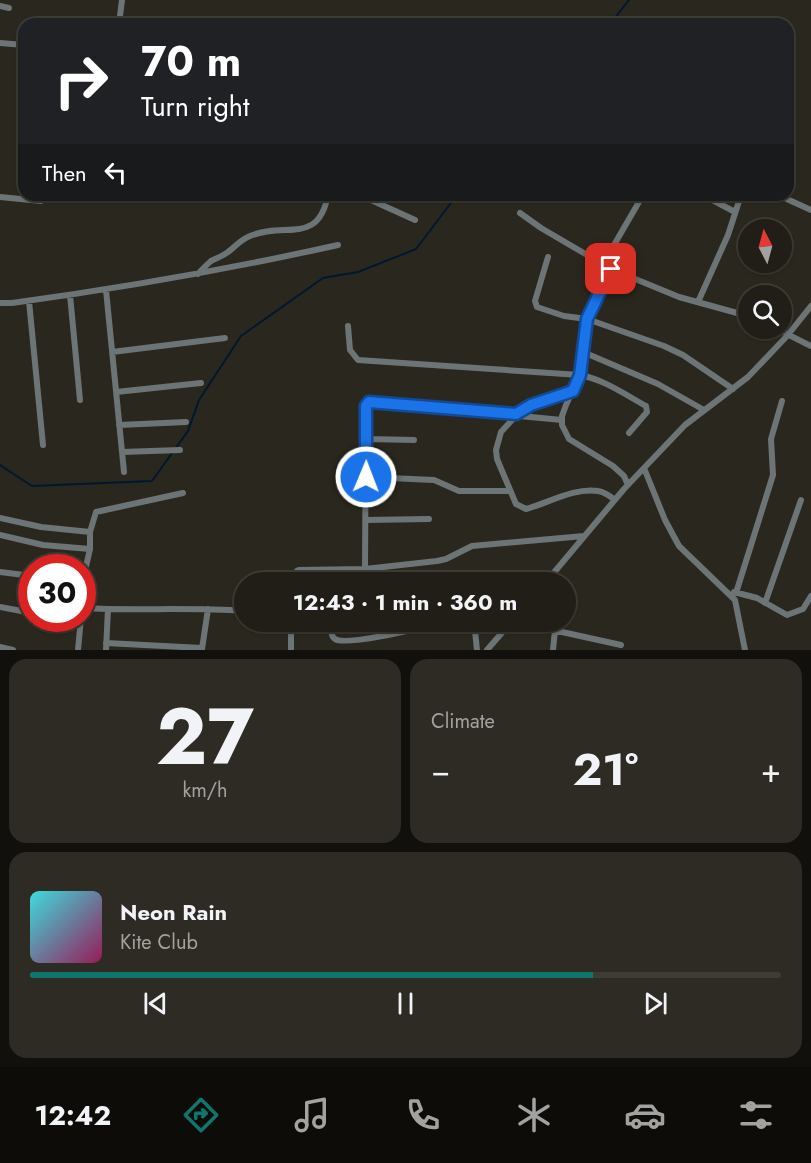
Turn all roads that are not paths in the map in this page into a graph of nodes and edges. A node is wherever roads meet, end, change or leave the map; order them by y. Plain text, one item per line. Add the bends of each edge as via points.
1 (122, 0) edge
2 (0, 6) edge
3 (9, 8) dead end
4 (120, 18) edge
5 (0, 43) edge
6 (18, 44) edge
7 (0, 197) edge
8 (18, 199) edge
9 (326, 201) edge
10 (373, 201) edge
11 (640, 201) edge
12 (714, 201) edge
13 (739, 201) edge
14 (791, 201) edge
15 (811, 210) edge
16 (735, 212) junction
17 (520, 213) dead end
18 (416, 220) dead end
19 (339, 245) dead end
20 (548, 257) dead end
21 (603, 264) junction
22 (611, 269) junction
23 (197, 275) junction
24 (106, 290) junction
25 (70, 295) junction
26 (29, 301) junction
27 (698, 302) junction
28 (0, 303) edge
29 (811, 306) edge
30 (738, 313) edge
31 (587, 319) junction
32 (348, 326) dead end
33 (792, 331) edge
34 (225, 338) dead end
35 (792, 338) edge
36 (785, 339) edge
37 (811, 346) edge
38 (112, 352) junction
39 (584, 352) junction
40 (580, 375) junction
41 (201, 383) dead end
42 (733, 389) junction
43 (573, 391) junction
44 (116, 392) junction
45 (80, 400) dead end
46 (782, 401) dead end
47 (704, 410) junction
48 (516, 414) junction
49 (562, 420) junction
50 (186, 422) dead end
51 (119, 425) junction
52 (629, 433) dead end
53 (367, 439) junction
54 (414, 440) dead end
55 (43, 445) dead end
56 (180, 450) dead end
57 (122, 452) junction
58 (644, 468) junction
59 (123, 472) dead end
60 (366, 477) junction
61 (628, 485) junction
62 (509, 491) junction
63 (183, 493) dead end
64 (615, 500) junction
65 (801, 500) dead end
66 (0, 518) edge
67 (429, 519) dead end
68 (366, 520) junction
69 (90, 532) junction
70 (0, 535) edge
71 (584, 536) junction
72 (90, 549) junction
73 (89, 554) edge
74 (365, 569) junction
75 (329, 570) joint
76 (0, 572) edge
77 (297, 572) edge
78 (554, 572) edge
79 (18, 574) edge
80 (724, 590) junction
81 (736, 593) junction
82 (811, 596) edge
83 (765, 603) junction
84 (0, 607) edge
85 (96, 609) edge
86 (108, 609) junction
87 (208, 609) junction
88 (18, 610) edge
89 (234, 610) edge
90 (80, 632) edge
91 (291, 632) edge
92 (332, 632) edge
93 (400, 632) edge
94 (475, 632) edge
95 (503, 632) edge
96 (555, 632) edge
97 (564, 632) edge
98 (621, 645) dead end
99 (106, 646) edge
100 (0, 647) edge
101 (202, 649) edge
102 (13, 650) edge
103 (78, 650) edge
104 (291, 650) edge
105 (477, 650) edge
106 (487, 650) edge
107 (552, 650) edge
108 (745, 650) edge

1 - 4 street
2 - 3 street
5 - 6 street
7 - 8 street
9 - 23 street via 323,215 309,227 252,235
10 - 18 street
11 - 21 street
12 - 16 street
13 - 16 street
14 - 15 street
16 - 27 street
17 - 21 street
19 - 23 street
20 - 31 street via 537,307
21 - 22 street
22 - 27 street
22 - 31 street
23 - 24 street
24 - 25 street
24 - 38 street
25 - 26 street
25 - 45 street
26 - 28 street
26 - 55 street
27 - 30 street
29 - 33 street
31 - 39 street
31 - 42 street via 672,349
32 - 40 street via 350,350 358,360
34 - 38 street
35 - 37 street
36 - 42 street
38 - 44 street
39 - 40 street
39 - 47 street via 658,384
40 - 43 street
40 - 52 street via 609,384 646,406 647,412
41 - 44 street
42 - 47 street
43 - 48 street
43 - 49 street
44 - 51 street
46 - 81 street via 771,439 773,475
47 - 58 street
48 - 49 street
48 - 53 street via 372,402 366,406
48 - 62 street via 501,432 496,450
49 - 61 street via 569,439 613,466
50 - 51 street
51 - 57 street
53 - 54 street
53 - 60 street
56 - 57 street
57 - 59 street
58 - 61 street
58 - 80 street via 679,546
60 - 62 street via 434,480 459,491
60 - 68 street
61 - 64 street
62 - 64 street via 516,504 526,509 588,490 599,490
63 - 69 street via 96,512
64 - 71 street
65 - 83 street
66 - 69 street
67 - 68 street
68 - 74 street
69 - 72 street
70 - 72 street via 43,545
71 - 74 street via 480,545 446,559
71 - 78 street
72 - 73 street
74 - 75 street
75 - 77 street
76 - 79 street
80 - 81 street
80 - 108 street via 735,600
81 - 83 street
82 - 83 street via 803,609 787,615
84 - 88 street
85 - 86 street
86 - 87 street
86 - 99 street
87 - 89 street
87 - 101 street
90 - 103 street
91 - 104 street
92 - 93 street via 336,640 363,640
94 - 105 street
95 - 106 street
96 - 107 street
97 - 98 street
99 - 101 street
100 - 102 street

